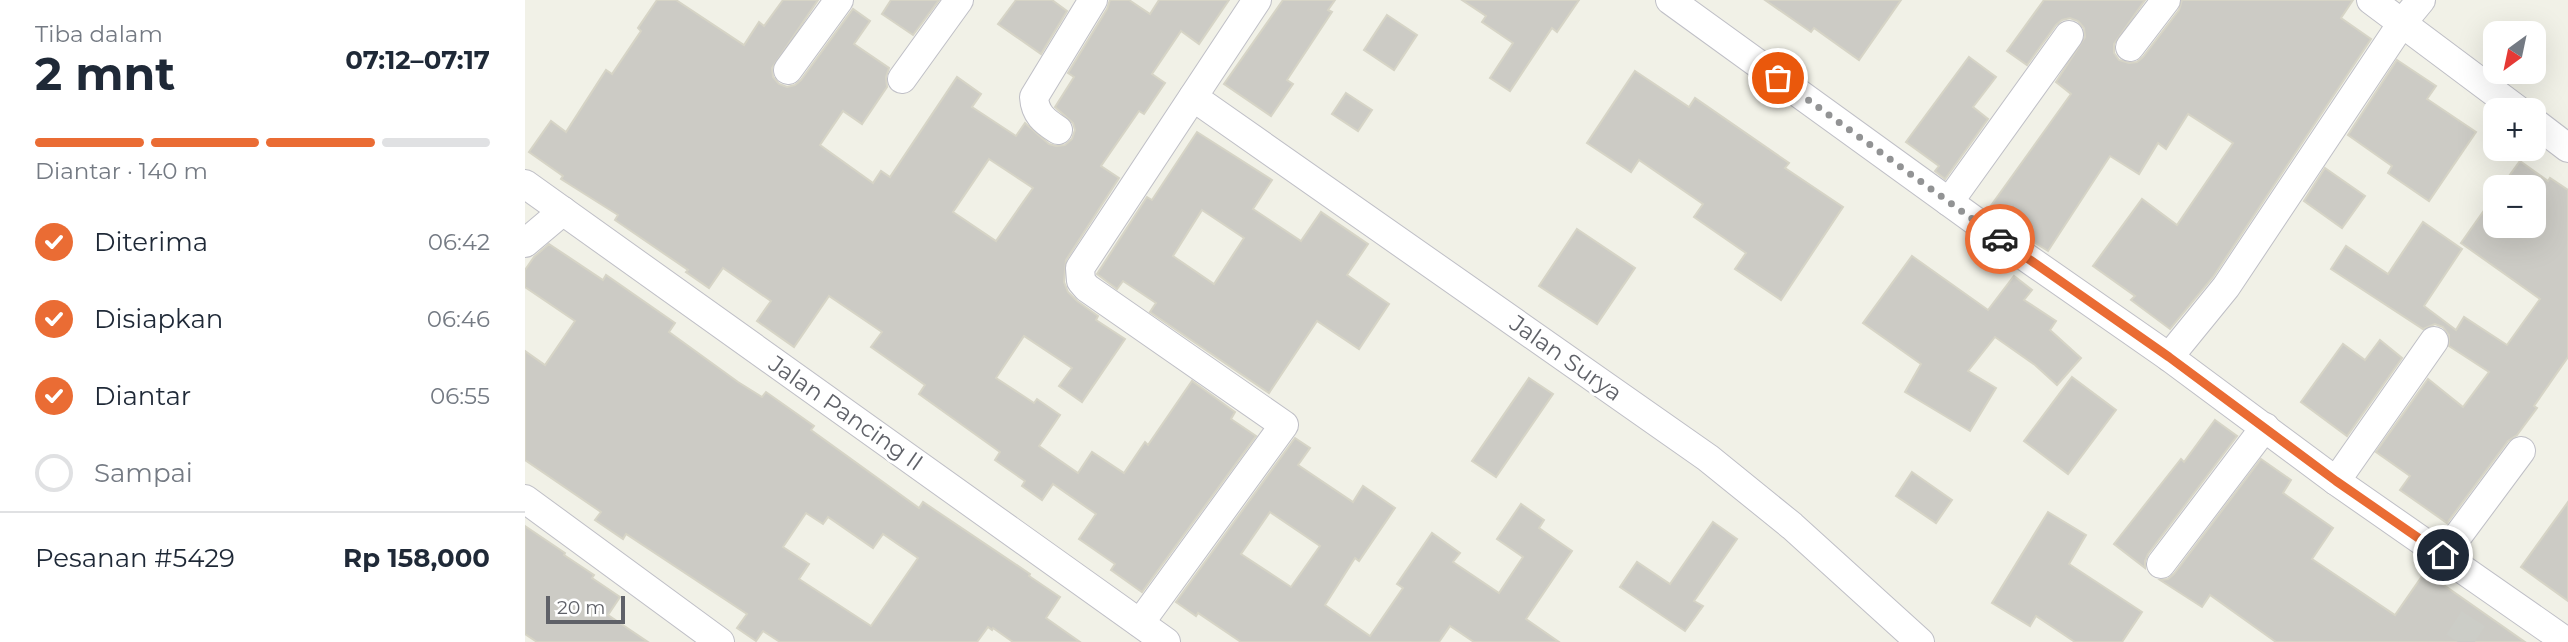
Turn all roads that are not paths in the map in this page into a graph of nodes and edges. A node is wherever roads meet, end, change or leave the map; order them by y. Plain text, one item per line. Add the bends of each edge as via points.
1 (839, 0) edge
2 (959, 0) edge
3 (1093, 0) edge
4 (1257, 0) edge
5 (1670, 0) edge
6 (2165, 0) edge
7 (2371, 0) edge
8 (2421, 0) edge
9 (2402, 23) junction
10 (2069, 35) dead end
11 (2130, 47) dead end
12 (788, 70) dead end
13 (902, 79) dead end
14 (1193, 97) junction
15 (2502, 98) edge
16 (1058, 130) dead end
17 (2546, 131) edge
18 (2568, 148) edge
19 (525, 184) edge
20 (1949, 202) junction
21 (563, 211) junction
22 (525, 243) edge
23 (2434, 341) dead end
24 (2169, 357) junction
25 (2265, 427) junction
26 (2521, 451) dead end
27 (2336, 481) junction
28 (525, 499) edge
29 (2443, 555) junction
30 (2161, 564) dead end
31 (1140, 623) junction
32 (720, 642) edge
33 (1166, 642) edge
34 (1920, 642) edge
35 (2567, 642) edge

1 - 12 street
2 - 13 street
3 - 16 street via 1034,97 1034,108 1042,119
4 - 14 street
5 - 20 street
6 - 11 street
7 - 9 street
8 - 9 street
9 - 15 street
9 - 24 street via 2226,286
10 - 20 street
14 - 31 street via 1079,274 1087,288 1284,425
14 - 34 street, Jalan Surya via 1709,458
17 - 18 street
19 - 21 street, Jalan Pancing II
20 - 24 street
21 - 22 street
21 - 31 street, Jalan Pancing II
23 - 27 street
24 - 25 street
25 - 27 street
25 - 30 street
26 - 29 street
27 - 29 street
28 - 32 street
29 - 35 street via 2486,600
31 - 33 street, Jalan Pancing II

